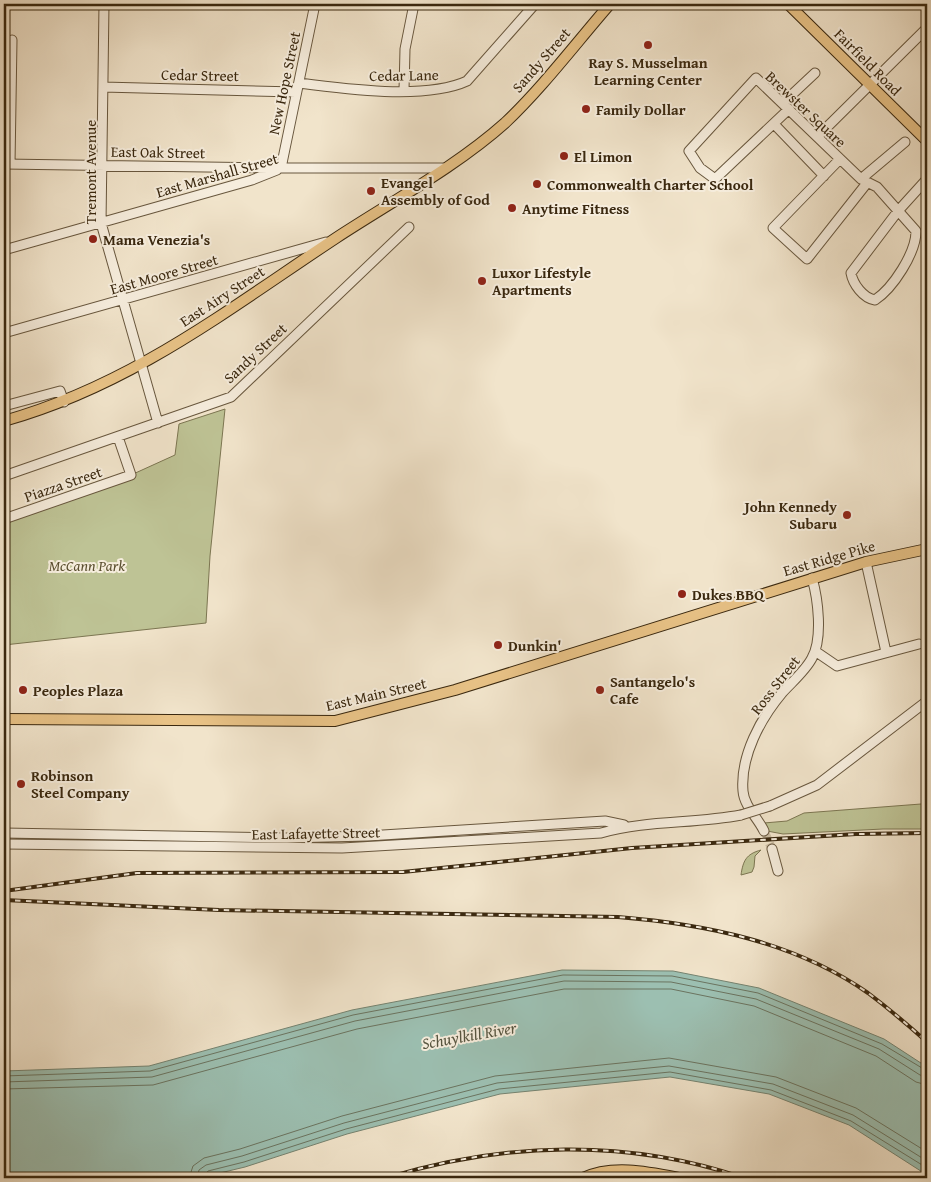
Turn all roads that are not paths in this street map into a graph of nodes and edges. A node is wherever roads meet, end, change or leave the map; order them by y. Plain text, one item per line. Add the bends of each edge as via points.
1 (104, 4) edge
2 (315, 4) edge
3 (414, 4) edge
4 (534, 4) edge
5 (610, 4) edge
6 (788, 4) edge
7 (927, 28) edge
8 (12, 40) dead end
9 (814, 73) dead end
10 (869, 84) junction
11 (103, 87) junction
12 (297, 87) junction
13 (404, 90) junction
14 (786, 106) junction
15 (774, 124) junction
16 (818, 136) junction
17 (927, 141) edge
18 (905, 142) dead end
19 (840, 159) junction
20 (7, 164) edge
21 (103, 165) junction
22 (281, 168) junction
23 (443, 168) junction
24 (824, 176) junction
25 (927, 179) edge
26 (864, 181) junction
27 (898, 211) junction
28 (101, 223) junction
29 (409, 227) dead end
30 (332, 241) junction
31 (4, 250) edge
32 (123, 301) junction
33 (4, 333) edge
34 (140, 366) junction
35 (64, 402) junction
36 (4, 406) edge
37 (4, 421) edge
38 (158, 423) junction
39 (118, 437) junction
40 (4, 476) edge
41 (4, 519) edge
42 (927, 549) edge
43 (866, 562) junction
44 (812, 578) junction
45 (740, 601) joint
46 (918, 644) dead end
47 (815, 651) junction
48 (886, 652) junction
49 (927, 701) edge
50 (4, 719) edge
51 (627, 826) junction
52 (764, 831) tunnel mouth
53 (4, 833) edge
54 (4, 844) edge
55 (772, 849) tunnel mouth
56 (778, 871) dead end
57 (583, 1178) edge
58 (680, 1178) edge

1 - 11 street, Tremont Avenue
2 - 12 street, New Hope Street
3 - 13 street via 405,49
4 - 13 street, Cedar Lane via 467,81 433,91
5 - 23 main road, Sandy Street via 505,122
6 - 10 main road, Fairfield Road
7 - 10 street
8 - 20 street
9 - 14 street
10 - 16 street
10 - 17 main road, Fairfield Road
11 - 12 street, Cedar Street
11 - 21 street, Tremont Avenue
12 - 13 street, Cedar Lane
12 - 22 street, New Hope Street
14 - 15 street
14 - 15 street, Brewster Square via 756,78 689,151 700,168 715,179
14 - 16 street, Brewster Square
15 - 24 street
16 - 19 street, Brewster Square
18 - 26 street
19 - 24 street
19 - 26 street, Brewster Square
20 - 21 street, East Oak Street
21 - 22 street, East Oak Street
21 - 28 street, Tremont Avenue
22 - 23 street, East Marshall Street
22 - 28 street, East Marshall Street via 252,180
23 - 30 main road, East Airy Street
24 - 26 street via 773,228 807,259
25 - 27 street
26 - 27 street, Brewster Square via 877,187
27 - 27 street via 916,231 916,242 911,256 882,295 874,300 868,299 852,281 851,273
28 - 31 street, East Marshall Street
28 - 32 street, Tremont Avenue
29 - 38 street, Sandy Street via 231,397
30 - 32 street, East Moore Street
30 - 34 main road, East Airy Street
32 - 33 street, East Moore Street
32 - 34 street, Tremont Avenue
34 - 35 main road, East Airy Street
34 - 38 street, Tremont Avenue
35 - 36 street via 60,390
35 - 37 main road, East Airy Street
38 - 39 street, Sandy Street
39 - 40 street, Sandy Street
39 - 41 street, Piazza Street via 131,475
42 - 43 main road, East Ridge Pike
43 - 44 main road, East Ridge Pike
43 - 48 street
44 - 45 main road, East Ridge Pike
44 - 47 street, Ross Street via 818,615
45 - 50 main road, East Main Street via 455,690 335,721
46 - 48 street
47 - 48 street via 837,666
47 - 52 street, Ross Street via 765,717 749,752 743,790 749,808
49 - 51 street, East Lafayette Street, bridge via 817,785 770,806 741,815
51 - 53 street, East Lafayette Street via 605,822 287,838
51 - 54 street, East Lafayette Street via 601,833 342,848
55 - 56 street
57 - 58 main road via 615,1171

